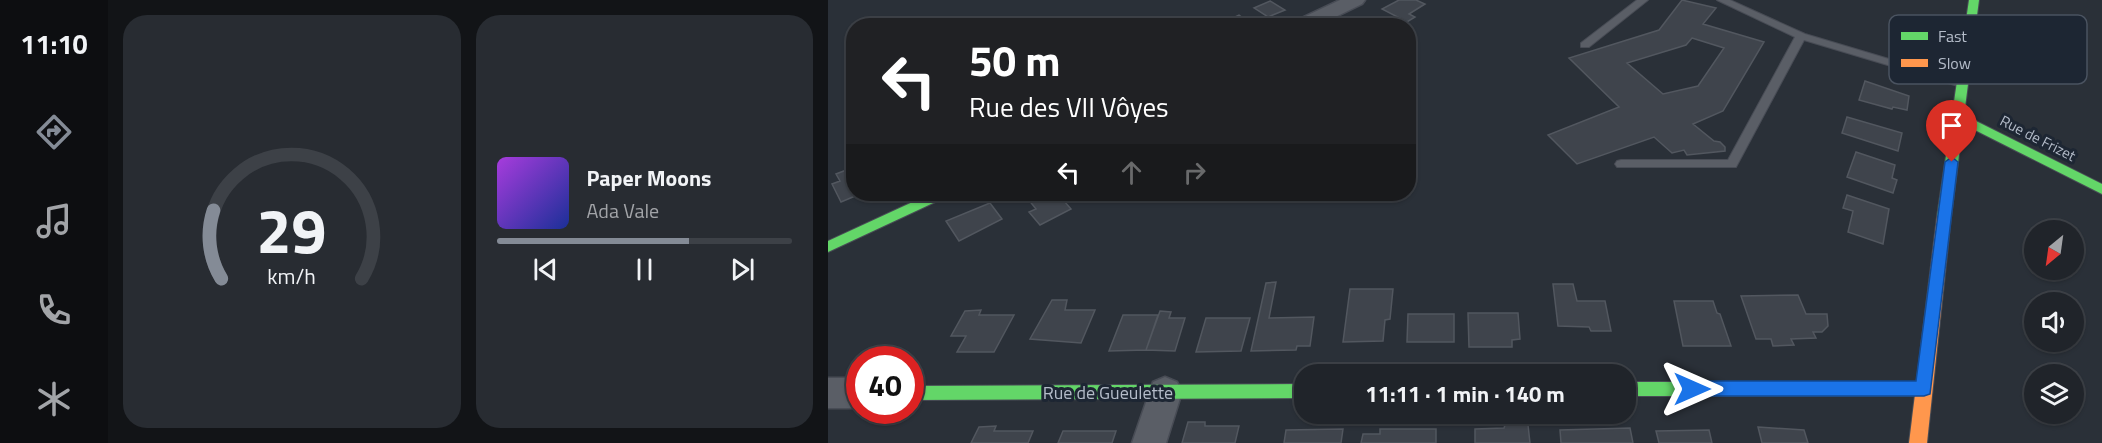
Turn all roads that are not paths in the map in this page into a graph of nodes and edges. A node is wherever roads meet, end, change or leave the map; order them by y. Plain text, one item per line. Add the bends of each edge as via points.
1 (1355, 0) edge
2 (1643, 0) edge
3 (1722, 0) edge
4 (1974, 0) edge
5 (1972, 15) edge
6 (1317, 18) edge
7 (1801, 36) junction
8 (1585, 45) dead end
9 (1889, 62) edge
10 (1962, 84) edge
11 (1958, 117) junction
12 (1621, 164) dead end
13 (2102, 189) edge
14 (926, 201) edge
15 (828, 247) edge
16 (1636, 389) edge
17 (1924, 389) junction
18 (1294, 391) edge
19 (1166, 392) junction
20 (828, 393) edge
21 (846, 393) edge
22 (924, 393) edge
23 (1149, 443) edge
24 (1918, 443) edge

1 - 6 street
2 - 8 lane
3 - 7 lane
4 - 5 street
7 - 9 lane
7 - 12 lane via 1732,164
10 - 11 street
11 - 13 street, Rue de Frizet
11 - 17 street
14 - 15 street
16 - 17 street
17 - 24 street
18 - 19 street, Rue de Gueulette
19 - 22 street, Rue de Gueulette
19 - 23 street
20 - 21 street

